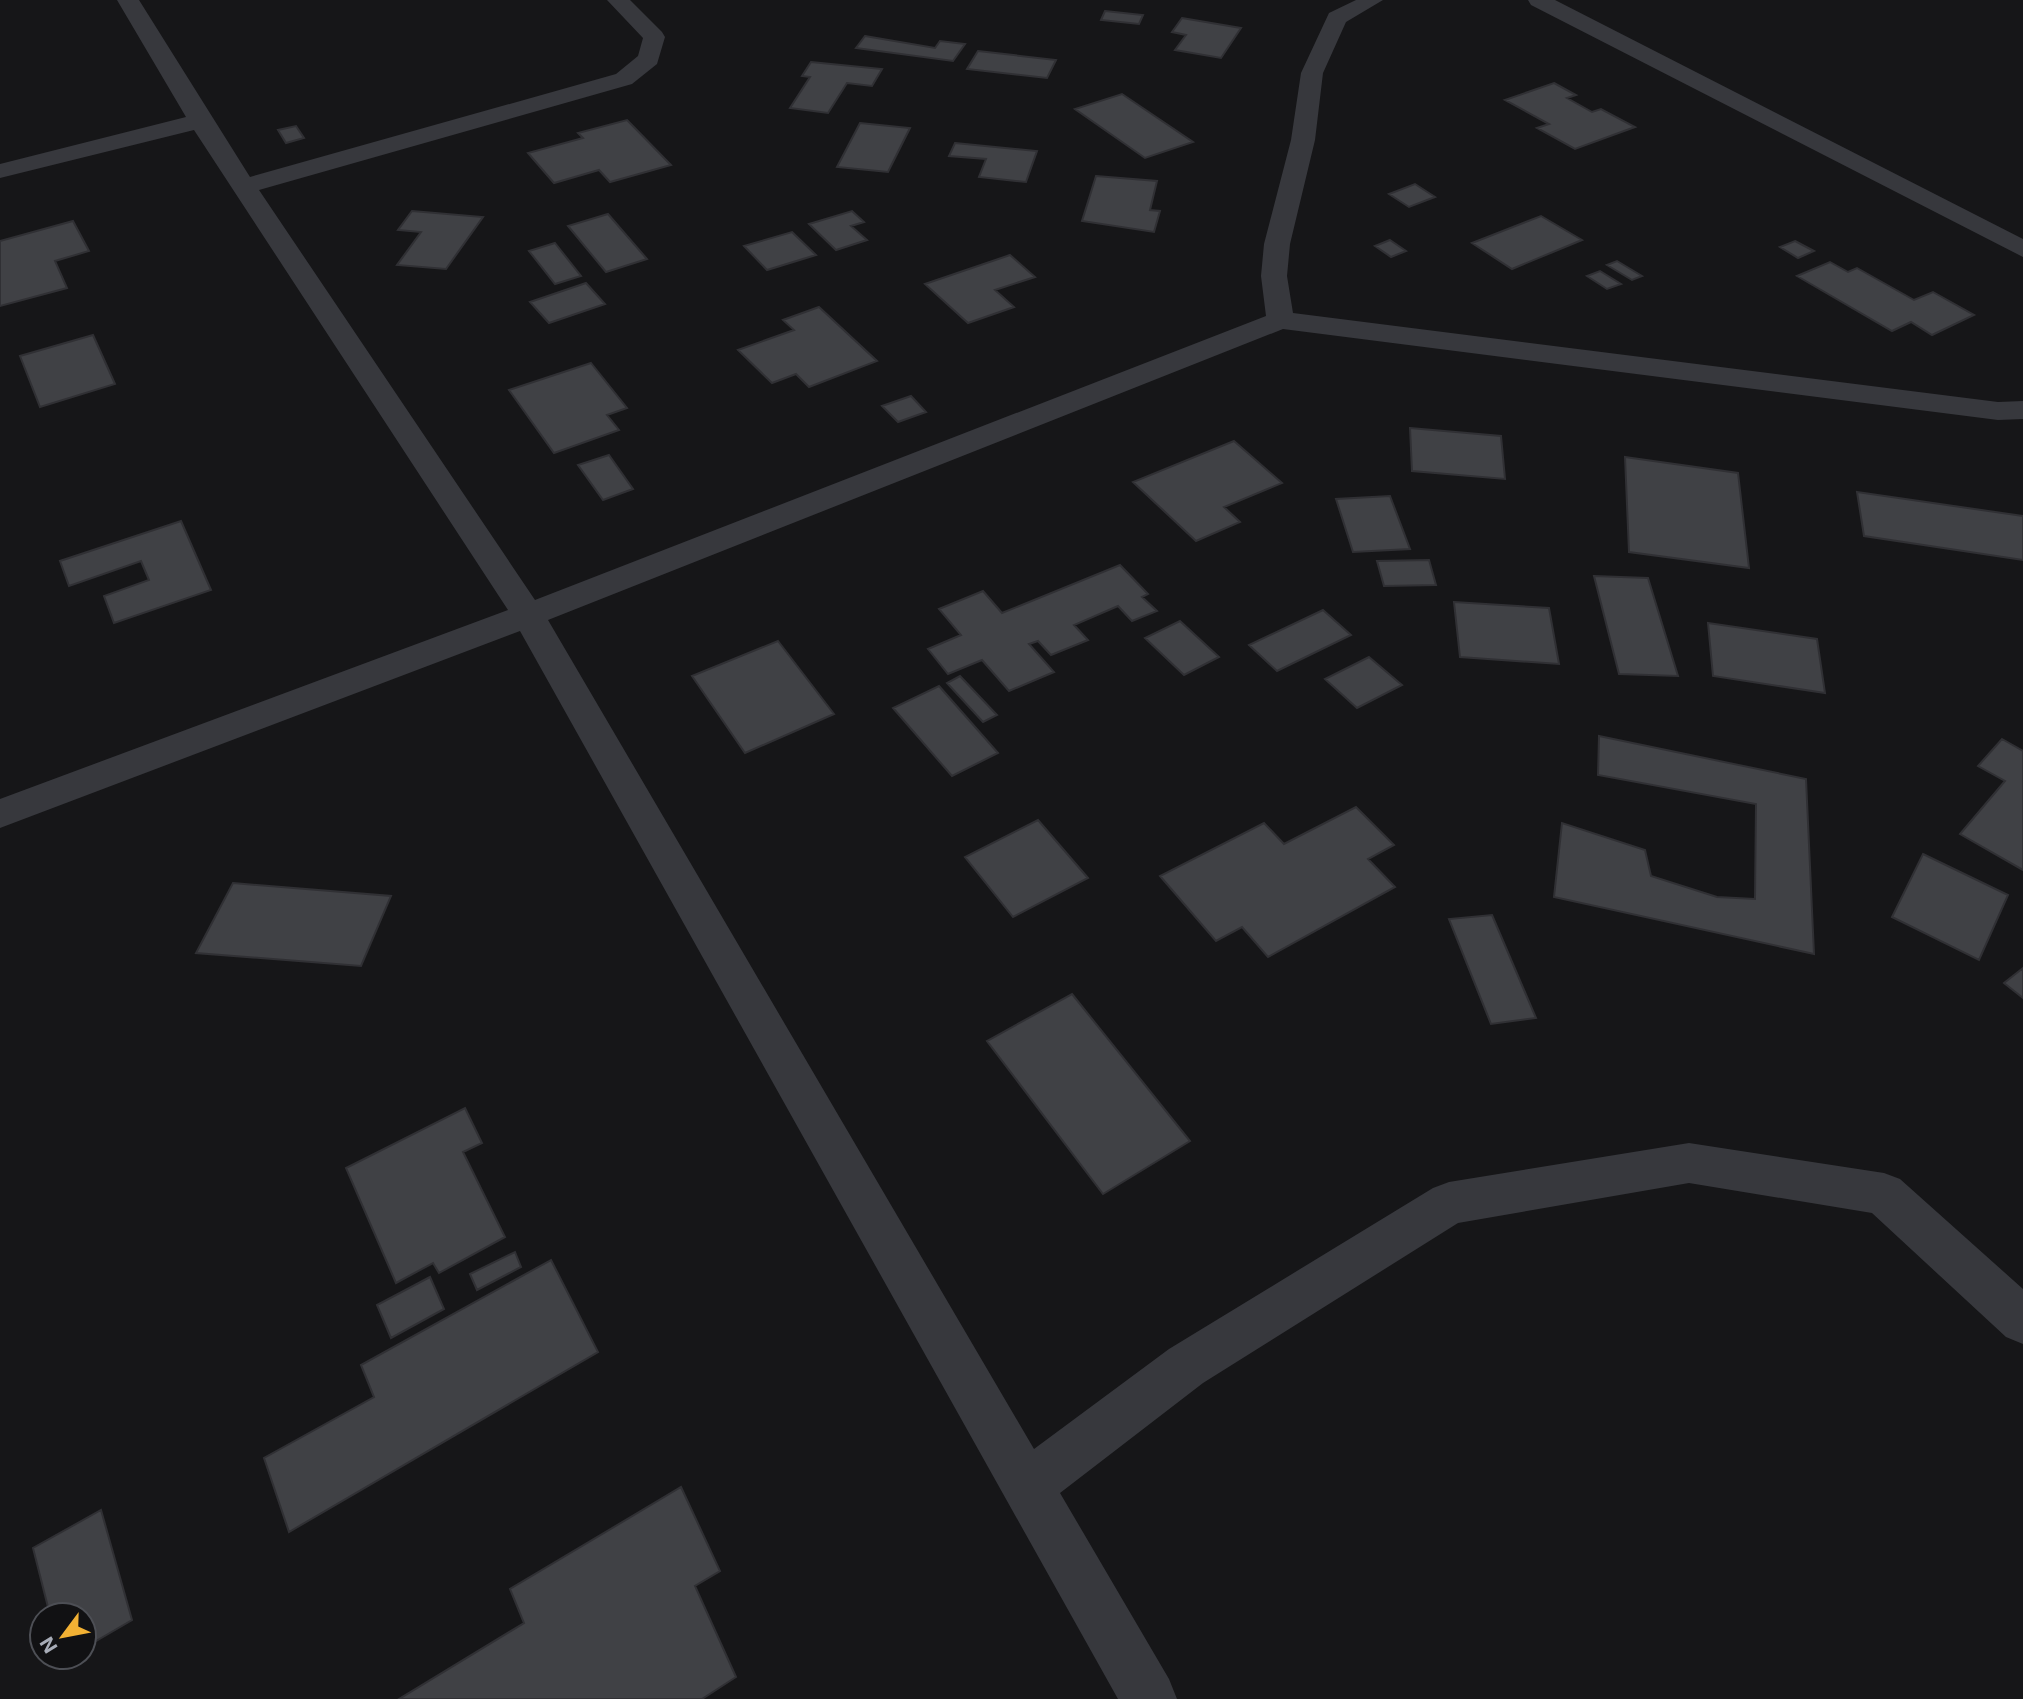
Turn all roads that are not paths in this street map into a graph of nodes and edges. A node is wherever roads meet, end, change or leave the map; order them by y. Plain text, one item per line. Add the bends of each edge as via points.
1 (128, 0) edge
2 (618, 0) edge
3 (1372, 0) edge
4 (1539, 0) edge
5 (200, 121) junction
6 (0, 171) edge
7 (246, 186) junction
8 (2023, 249) edge
9 (1280, 320) junction
10 (2023, 410) edge
11 (528, 615) junction
12 (0, 814) edge
13 (2023, 1321) edge
14 (1027, 1486) junction
15 (1150, 1699) edge

1 - 5 street
2 - 7 street via 654,37 649,59 624,79
3 - 9 street via 1338,18 1312,73 1303,140 1277,244 1274,276
4 - 8 street
5 - 6 street
5 - 7 street
7 - 11 street
9 - 10 street via 1998,411
9 - 11 street
11 - 12 street
11 - 14 street
13 - 14 street via 1884,1195 1689,1163 1449,1203 1186,1366
14 - 15 street

